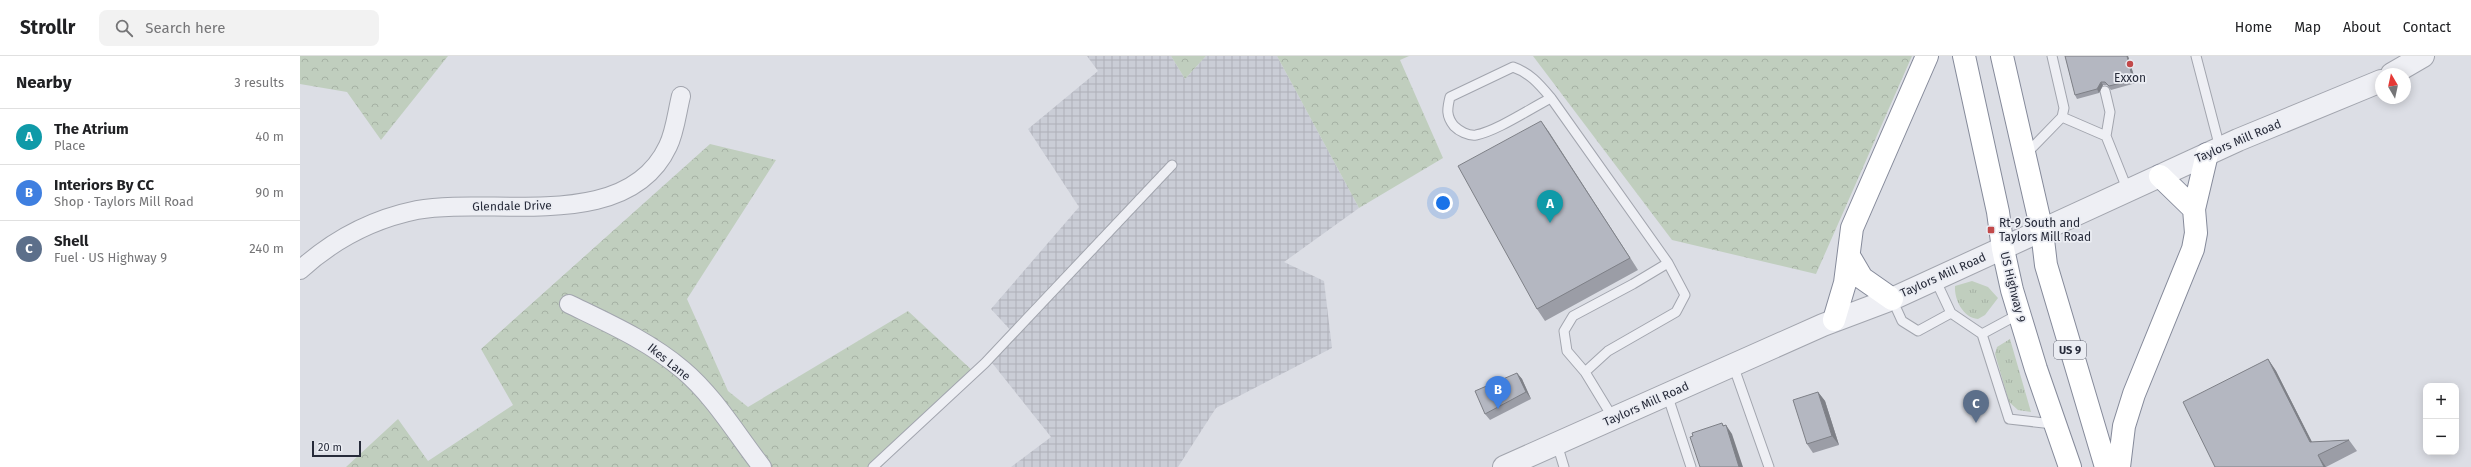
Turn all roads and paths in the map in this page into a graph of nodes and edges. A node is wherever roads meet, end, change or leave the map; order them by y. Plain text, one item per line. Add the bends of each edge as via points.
1 (1927, 56) edge
2 (1964, 56) edge
3 (2002, 56) edge
4 (2052, 56) edge
5 (2196, 56) edge
6 (2423, 56) edge
7 (2402, 68) edge
8 (2375, 84) edge
9 (2106, 91) dead end
10 (680, 96) dead end
11 (1551, 98) junction
12 (2062, 117) junction
13 (2106, 136) junction
14 (2214, 151) junction
15 (2025, 155) junction
16 (1172, 165) dead end
17 (2160, 176) junction
18 (2128, 191) junction
19 (2194, 210) junction
20 (2042, 231) junction
21 (2003, 249) junction
22 (1849, 256) junction
23 (1668, 263) junction
24 (300, 270) edge
25 (1935, 279) junction
26 (1892, 299) junction
27 (569, 304) dead end
28 (1951, 313) junction
29 (2019, 314) junction
30 (1834, 320) junction
31 (1982, 334) junction
32 (1733, 365) junction
33 (1585, 372) junction
34 (1667, 394) junction
35 (1613, 418) junction
36 (2055, 424) junction
37 (1557, 444) junction
38 (762, 467) edge
39 (873, 467) edge
40 (1504, 467) edge
41 (1564, 467) edge
42 (1691, 467) edge
43 (1769, 467) edge
44 (2070, 467) edge
45 (2106, 467) edge
46 (2119, 467) edge

1 - 22 highway via 1852,228
2 - 21 highway, US Highway 9 via 1998,212
3 - 15 highway, US 9
4 - 12 lane via 2064,108
5 - 14 lane
6 - 7 street
8 - 14 street, Taylors Mill Road
9 - 13 lane via 2110,112
10 - 24 street, Glendale Drive via 668,146 658,163 639,180 611,196 574,205 449,206 417,210 364,227 338,240
11 - 11 lane via 1536,79 1513,66 1450,97 1447,110 1449,120 1458,129 1475,135 1487,132
11 - 23 lane
12 - 13 lane
12 - 15 lane
13 - 18 lane
14 - 17 street, Taylors Mill Road
14 - 19 highway
15 - 20 highway, US 9
16 - 39 lane via 985,363
17 - 18 street, Taylors Mill Road
17 - 19 highway
18 - 20 street, Taylors Mill Road
19 - 46 highway via 2196,233 2193,249 2134,394 2124,426
20 - 21 street, Taylors Mill Road
20 - 45 highway, US 9 via 2046,265
21 - 25 street, Taylors Mill Road
21 - 29 highway, US Highway 9
22 - 26 highway via 1862,278
22 - 30 highway via 1845,283
23 - 33 lane via 1685,295 1676,312 1608,351
23 - 33 lane via 1573,316 1564,331 1567,351
25 - 26 street, Taylors Mill Road
25 - 28 lane
26 - 28 lane via 1902,321 1918,331
26 - 30 street, Taylors Mill Road
27 - 38 street, Ikes Lane via 633,335 684,371 713,403
28 - 31 lane
29 - 31 lane
29 - 36 highway, US Highway 9
30 - 32 street, Taylors Mill Road
31 - 36 lane via 2009,419
32 - 34 street, Taylors Mill Road
32 - 43 lane
33 - 35 lane
34 - 35 street, Taylors Mill Road
34 - 42 lane
35 - 37 street, Taylors Mill Road
36 - 44 highway, US Highway 9
37 - 40 street, Taylors Mill Road
37 - 41 lane

